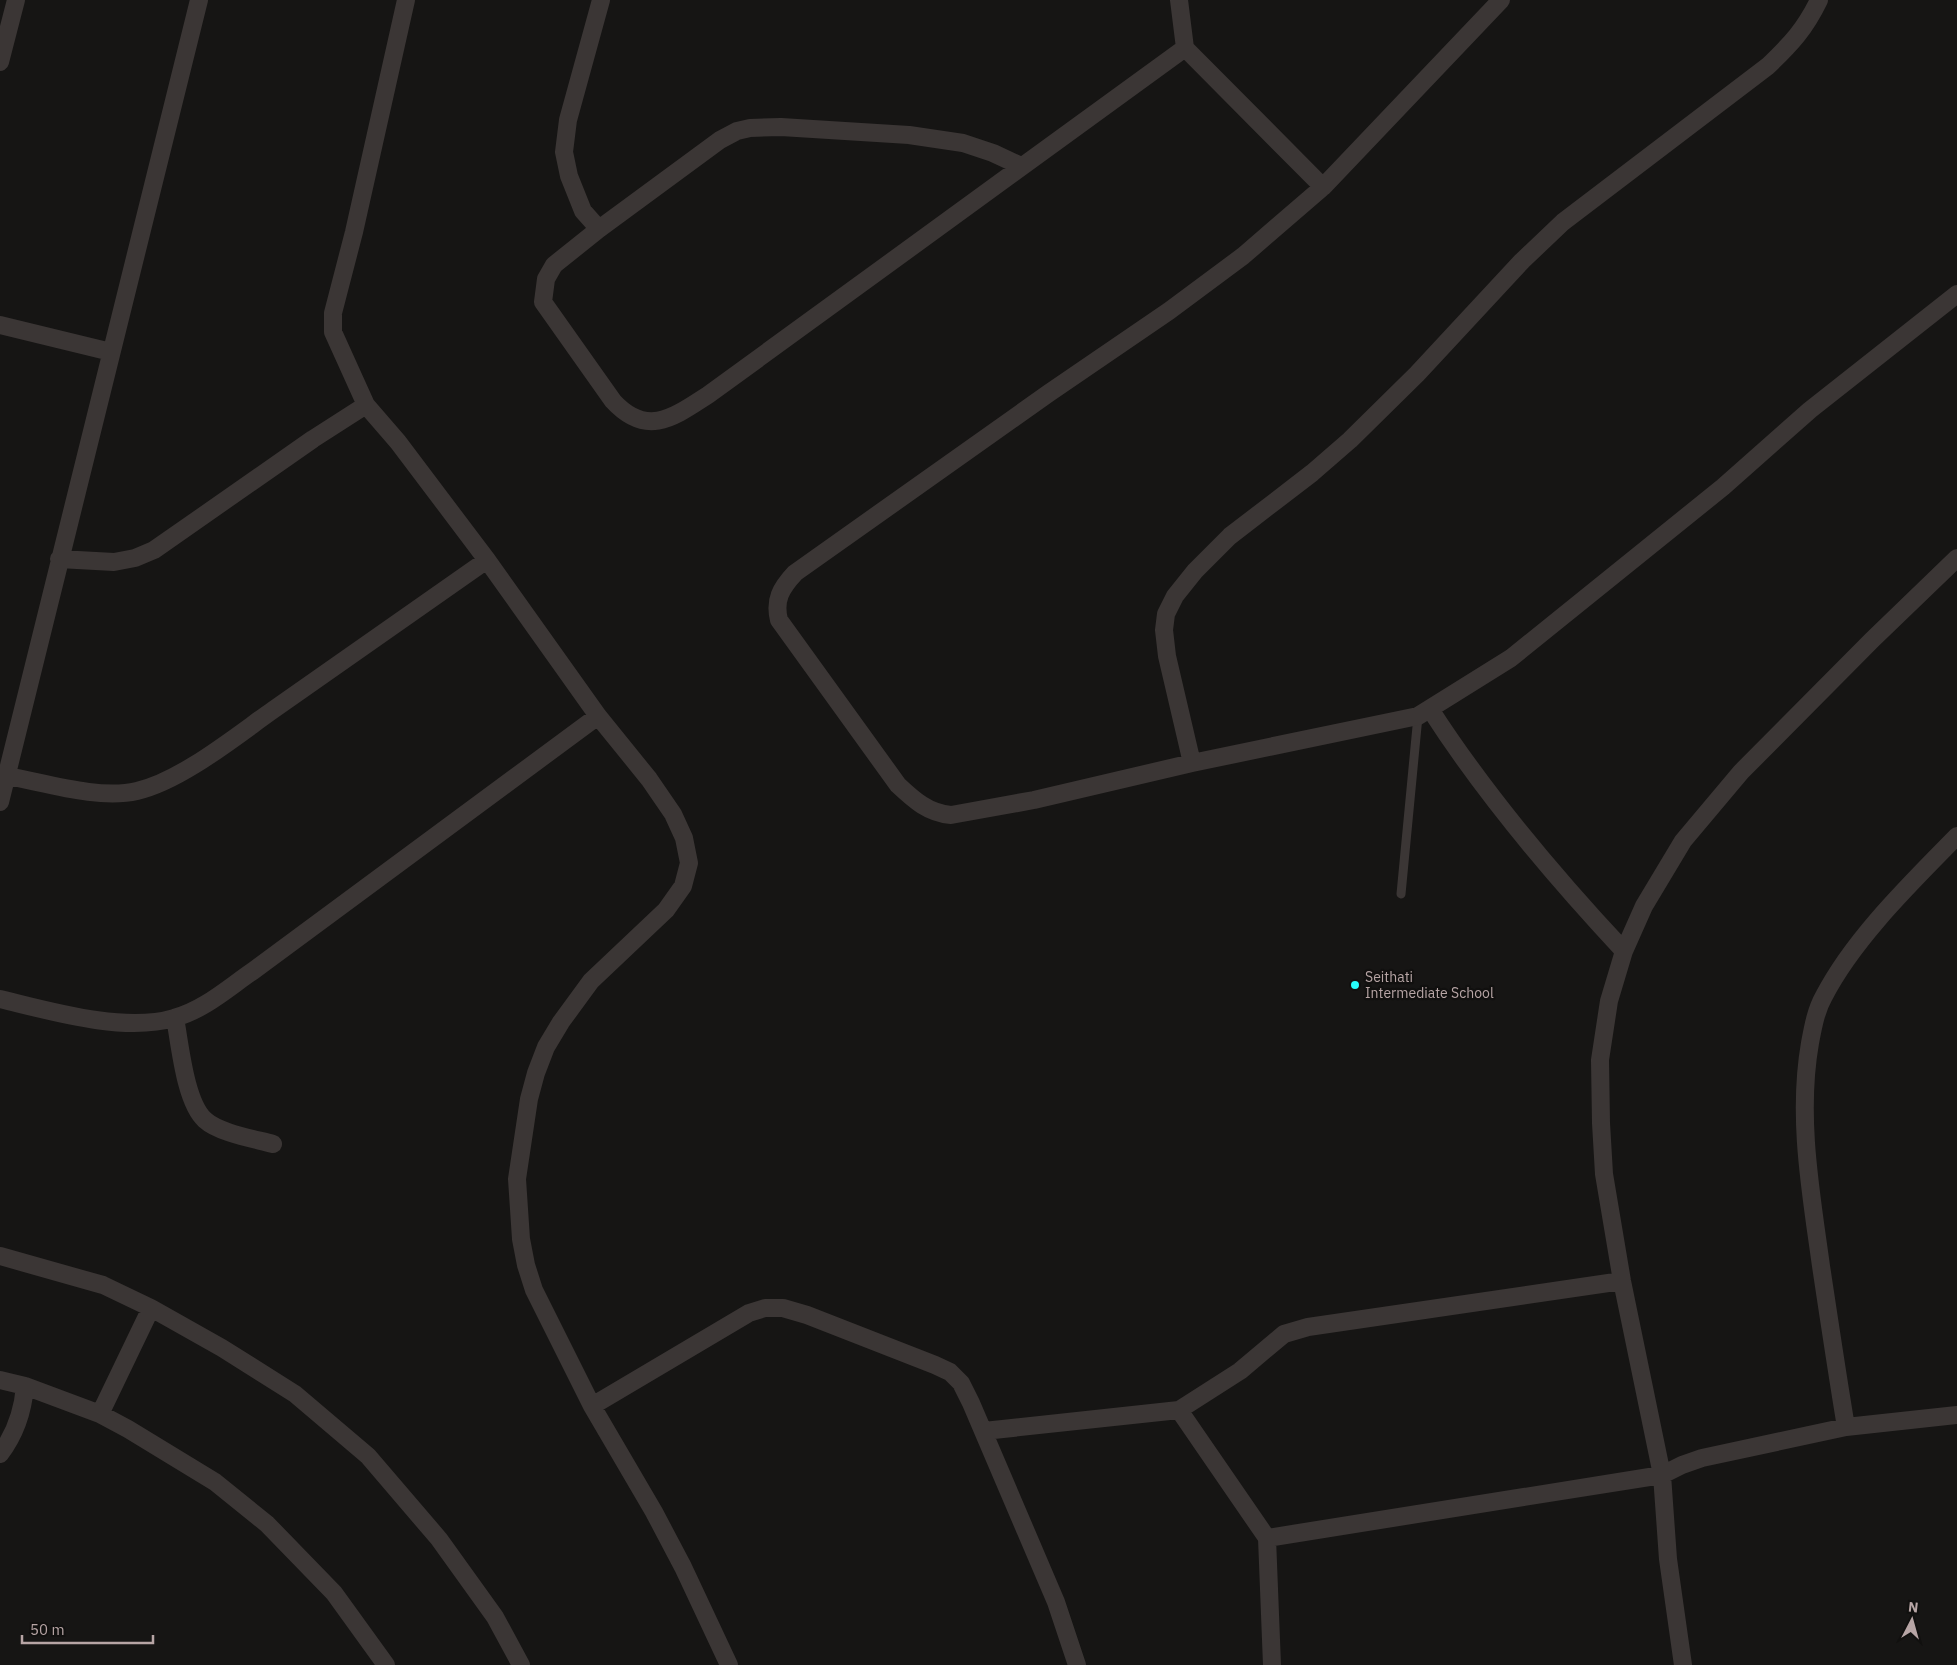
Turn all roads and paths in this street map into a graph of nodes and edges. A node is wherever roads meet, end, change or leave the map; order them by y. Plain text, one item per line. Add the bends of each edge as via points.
1 (16, 0) edge
2 (199, 0) edge
3 (406, 0) edge
4 (601, 0) edge
5 (1179, 0) edge
6 (1501, 0) edge
7 (1819, 0) edge
8 (1185, 48) junction
9 (0, 62) edge
10 (1021, 166) junction
11 (1324, 187) junction
12 (599, 229) junction
13 (1957, 294) edge
14 (0, 325) edge
15 (111, 352) junction
16 (366, 405) junction
17 (59, 558) junction
18 (1957, 558) edge
19 (487, 560) junction
20 (1424, 712) junction
21 (598, 716) junction
22 (1192, 763) junction
23 (7, 776) junction
24 (0, 802) edge
25 (1957, 836) edge
26 (1401, 894) dead end
27 (1624, 952) junction
28 (0, 999) edge
29 (174, 1018) junction
30 (273, 1144) dead end
31 (0, 1256) edge
32 (1622, 1281) junction
33 (152, 1308) junction
34 (0, 1380) edge
35 (25, 1386) junction
36 (592, 1406) junction
37 (1179, 1410) junction
38 (100, 1414) junction
39 (1957, 1415) edge
40 (1846, 1427) junction
41 (984, 1431) junction
42 (0, 1454) edge
43 (1662, 1475) junction
44 (1267, 1538) junction
45 (386, 1665) edge
46 (522, 1665) edge
47 (729, 1665) edge
48 (1077, 1665) edge
49 (1272, 1665) edge
50 (1683, 1665) edge

1 - 9 street
2 - 15 street
3 - 16 street via 333,313 333,332
4 - 12 street via 568,120 564,152 569,176 583,211
5 - 8 street
6 - 11 street
7 - 22 street via 1808,23 1790,46 1563,222 1350,440 1230,536 1195,571 1175,596 1166,614 1164,630
8 - 10 street
8 - 11 street
10 - 12 street via 963,143 937,138 750,128 720,140
10 - 12 street via 708,395 675,416 664,419 642,420 623,412 542,302 546,279 554,265
11 - 22 street via 1243,256 1169,310 795,573 778,598 778,620 788,636 898,785 914,801 935,812 951,815 1025,802
13 - 20 street via 1810,410 1716,494 1519,652
14 - 15 street
15 - 17 street
16 - 17 street via 154,550 114,562
16 - 19 street
17 - 23 street
18 - 27 street via 1741,772 1683,841 1644,906
19 - 21 street
19 - 23 street via 207,756 156,785 116,794 96,793
20 - 22 street
20 - 26 lane
20 - 27 street via 1528,843
21 - 29 street via 253,971 196,1009
21 - 36 street via 673,814 684,838 689,863 683,886 666,910 591,981 561,1022 546,1048 528,1099 517,1178 526,1265 534,1290
23 - 24 street
25 - 40 street via 1905,889 1845,961 1823,998 1813,1026 1806,1064 1805,1129 1810,1193
27 - 32 street via 1609,1001 1600,1060 1604,1174
28 - 29 street via 96,1020 140,1023
29 - 30 street via 190,1094 205,1120 227,1132
31 - 33 street via 103,1285
32 - 37 street via 1308,1326 1284,1334 1240,1371
32 - 43 street
33 - 38 street
33 - 46 street via 294,1394 368,1456 440,1539 495,1618
34 - 35 street
35 - 38 street
35 - 42 street via 17,1426
36 - 41 street via 749,1313 765,1308 783,1308 950,1372 961,1383
36 - 47 street via 654,1512
37 - 41 street
37 - 44 street
38 - 45 street via 215,1482 267,1524 334,1593
39 - 40 street
40 - 43 street via 1702,1458
41 - 48 street via 1056,1602
43 - 44 street
43 - 50 street via 1668,1559
44 - 49 street

